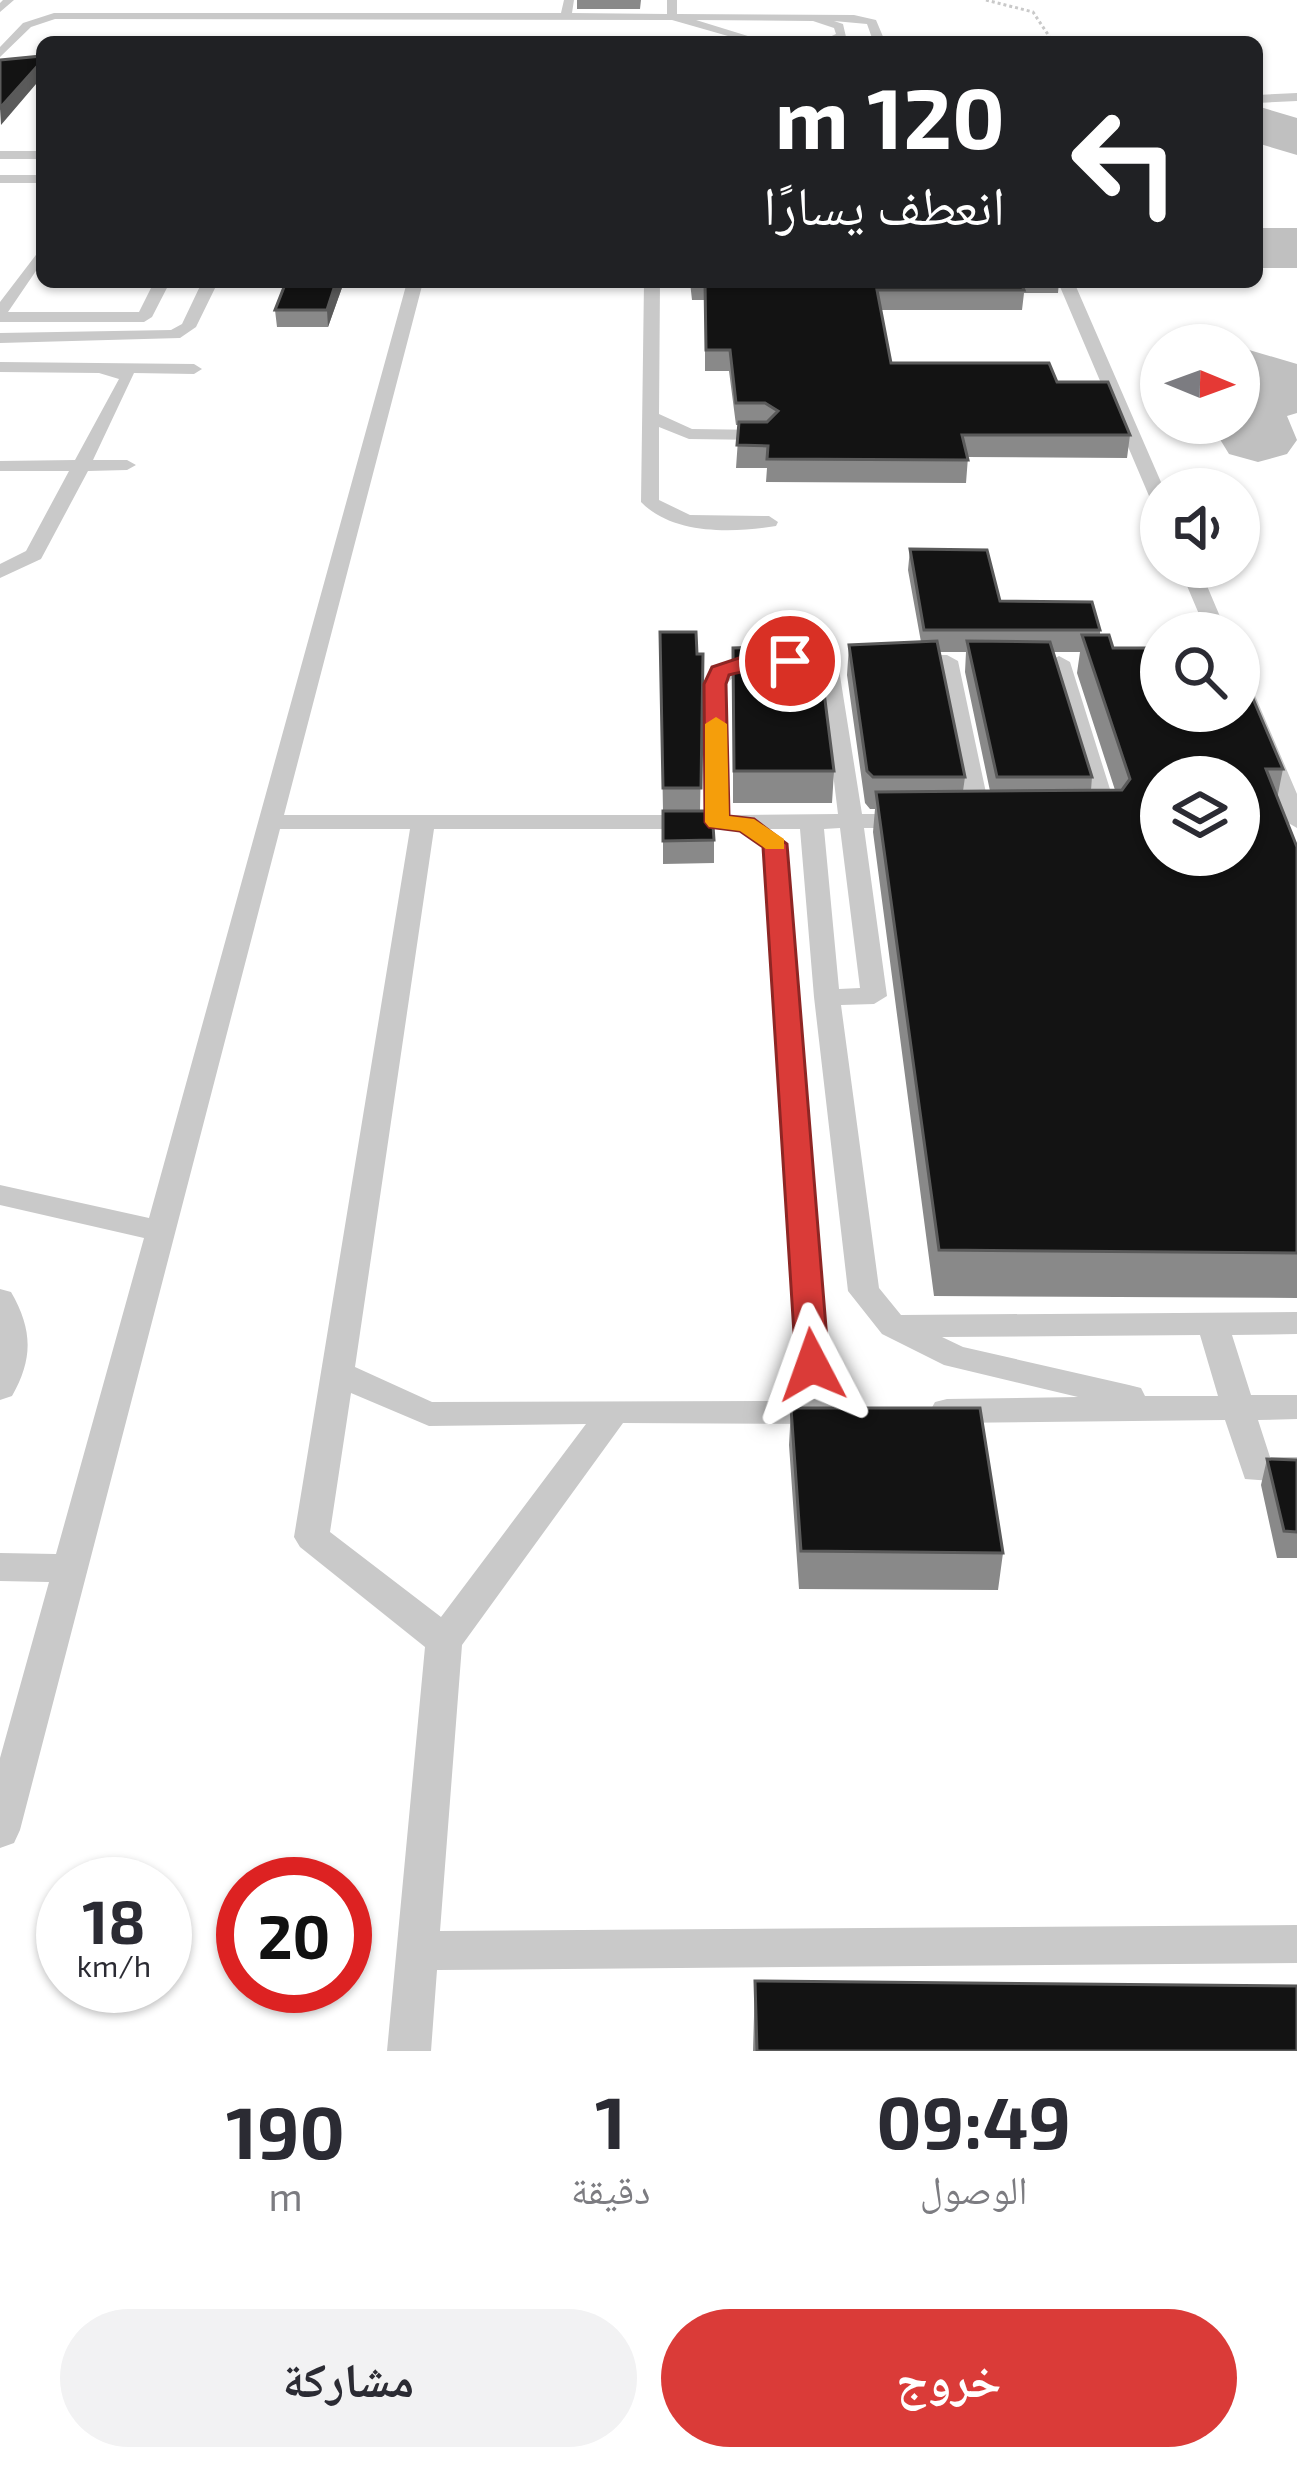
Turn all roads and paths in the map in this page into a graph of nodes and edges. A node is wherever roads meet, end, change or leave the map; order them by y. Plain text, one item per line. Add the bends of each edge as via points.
1 (9, 0) edge
2 (275, 0) edge
3 (490, 0) edge
4 (569, 0) edge
5 (672, 0) edge
6 (762, 0) edge
7 (986, 0) edge
8 (185, 6) edge
9 (0, 11) edge
10 (62, 15) junction
11 (266, 16) junction
12 (292, 16) junction
13 (566, 16) junction
14 (672, 16) junction
15 (766, 16) junction
16 (796, 16) junction
17 (829, 16) junction
18 (484, 23) junction
19 (284, 29) dead end
20 (740, 36) edge
21 (839, 36) edge
22 (861, 36) edge
23 (877, 36) edge
24 (1049, 36) edge
25 (0, 54) edge
26 (1297, 97) edge
27 (1263, 99) edge
28 (0, 155) edge
29 (36, 155) edge
30 (0, 179) edge
31 (36, 179) edge
32 (36, 260) edge
33 (159, 288) edge
34 (207, 288) edge
35 (413, 288) edge
36 (652, 288) edge
37 (1069, 288) edge
38 (0, 315) edge
39 (2, 341) edge
40 (0, 367) edge
41 (99, 368) junction
42 (194, 368) dead end
43 (651, 417) junction
44 (764, 435) edge
45 (127, 465) dead end
46 (0, 466) edge
47 (81, 466) junction
48 (1146, 468) edge
49 (769, 522) dead end
50 (0, 572) edge
51 (853, 661) junction
52 (1058, 662) edge
53 (1259, 732) edge
54 (1087, 820) edge
55 (811, 821) junction
56 (850, 821) junction
57 (1297, 821) edge
58 (269, 822) junction
59 (422, 822) junction
60 (717, 822) junction
61 (827, 997) junction
62 (0, 1195) edge
63 (160, 1231) junction
64 (0, 1300) edge
65 (1297, 1323) edge
66 (1213, 1325) junction
67 (893, 1326) junction
68 (337, 1373) junction
69 (0, 1388) edge
70 (1297, 1406) edge
71 (1230, 1408) junction
72 (614, 1412) junction
73 (864, 1412) edge
74 (911, 1412) edge
75 (816, 1413) junction
76 (1297, 1470) edge
77 (0, 1568) edge
78 (70, 1568) junction
79 (444, 1641) junction
80 (0, 1830) edge
81 (1297, 1944) edge
82 (418, 1951) junction
83 (409, 2051) edge

1 - 9 lane
2 - 11 lane
3 - 18 lane
4 - 13 lane
5 - 14 lane
6 - 15 lane
7 - 24 path via 1033,11
8 - 10 lane via 91,20
8 - 10 lane via 72,4
8 - 11 lane
9 - 10 lane
10 - 25 lane via 33,20
11 - 12 lane
12 - 18 lane
12 - 19 lane
13 - 14 lane
13 - 18 lane
14 - 15 lane
14 - 20 lane
15 - 16 lane
16 - 17 lane
16 - 21 lane via 839,26
17 - 22 lane via 858,26
17 - 23 lane via 872,22
26 - 27 lane
28 - 29 lane
30 - 31 lane
32 - 38 lane
33 - 38 lane via 144,317
34 - 39 lane via 188,327 174,335
35 - 58 lane
36 - 43 lane
37 - 48 lane
40 - 41 lane
41 - 42 lane
41 - 47 lane via 127,379
43 - 44 lane via 688,434
43 - 49 lane via 650,502 660,512
45 - 47 lane
46 - 47 lane
47 - 50 lane via 34,555
51 - 56 lane
51 - 56 lane via 958,661 969,821
51 - 60 lane via 751,660 720,671
52 - 54 lane via 1108,820
53 - 57 lane
55 - 56 lane
55 - 60 lane
55 - 61 lane
56 - 61 lane via 874,996
58 - 59 lane
58 - 63 lane
59 - 60 lane
59 - 68 lane
60 - 75 lane via 746,824 775,844
61 - 67 lane via 864,1291
62 - 63 lane
63 - 78 lane
64 - 69 lane via 17,1335
65 - 66 lane
66 - 67 lane
66 - 71 lane
67 - 71 lane via 955,1358 1034,1378
68 - 72 lane via 429,1414
68 - 79 lane via 312,1537
70 - 71 lane
71 - 74 lane
71 - 76 lane via 1257,1470
72 - 75 lane
72 - 79 lane
73 - 75 lane
77 - 78 lane
78 - 80 lane
79 - 82 lane
81 - 82 lane
82 - 83 lane

